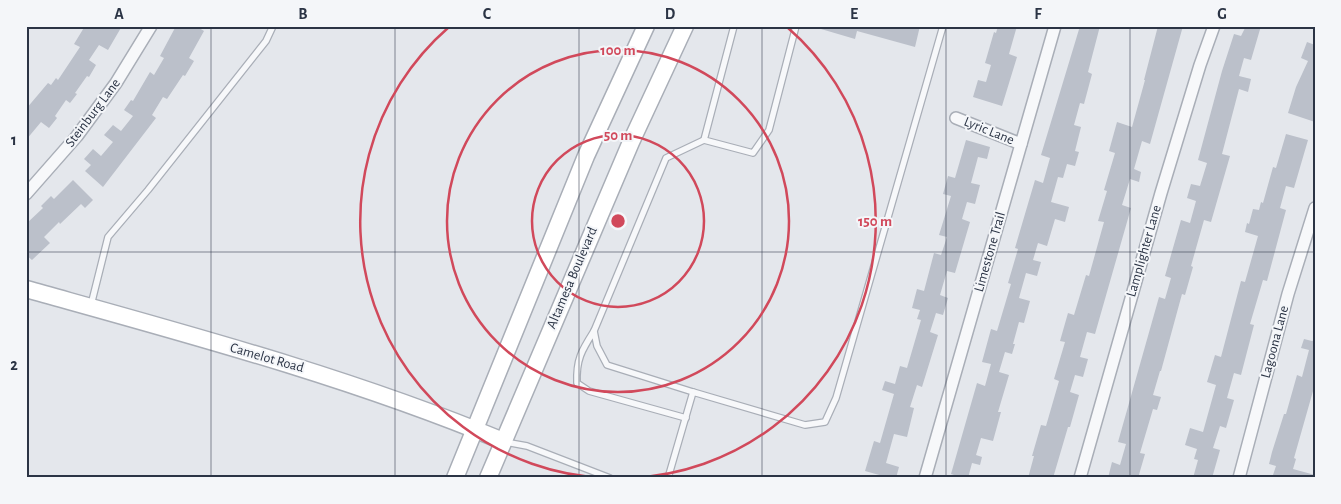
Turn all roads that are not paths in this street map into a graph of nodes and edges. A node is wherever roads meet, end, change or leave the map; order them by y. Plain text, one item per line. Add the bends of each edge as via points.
1 (151, 26) edge
2 (273, 26) edge
3 (646, 26) edge
4 (685, 26) edge
5 (734, 26) edge
6 (796, 26) edge
7 (943, 26) edge
8 (1054, 26) edge
9 (1214, 26) edge
10 (956, 118) dead end
11 (704, 140) junction
12 (1021, 144) junction
13 (26, 194) edge
14 (1315, 208) edge
15 (26, 289) edge
16 (90, 307) junction
17 (594, 331) junction
18 (693, 392) junction
19 (686, 418) junction
20 (475, 430) junction
21 (503, 441) junction
22 (455, 478) edge
23 (488, 478) edge
24 (610, 478) edge
25 (668, 478) edge
26 (925, 478) edge
27 (1080, 478) edge
28 (1239, 478) edge

1 - 13 street, Steinburg Lane via 116,83 77,136
2 - 16 lane via 266,41 108,237
3 - 20 main road via 586,156
4 - 21 main road, Altamesa Boulevard via 631,142
5 - 11 lane
6 - 11 lane via 770,130 753,153
7 - 18 lane via 836,398 825,422 806,425
8 - 12 street, Limestone Trail
9 - 27 street, Lamplighter Lane via 1161,193
10 - 12 street, Lyric Lane
11 - 17 lane via 666,158
12 - 26 street, Limestone Trail
14 - 28 street, Lagoona Lane via 1288,294
15 - 16 main road, Camelot Road
16 - 20 main road, Camelot Road via 332,378
17 - 18 lane via 597,346 607,365
17 - 19 lane via 576,368 577,383 589,391
18 - 19 lane
19 - 25 lane
20 - 21 main road, Camelot Road
20 - 22 main road
21 - 23 main road, Altamesa Boulevard
21 - 24 lane via 527,446

